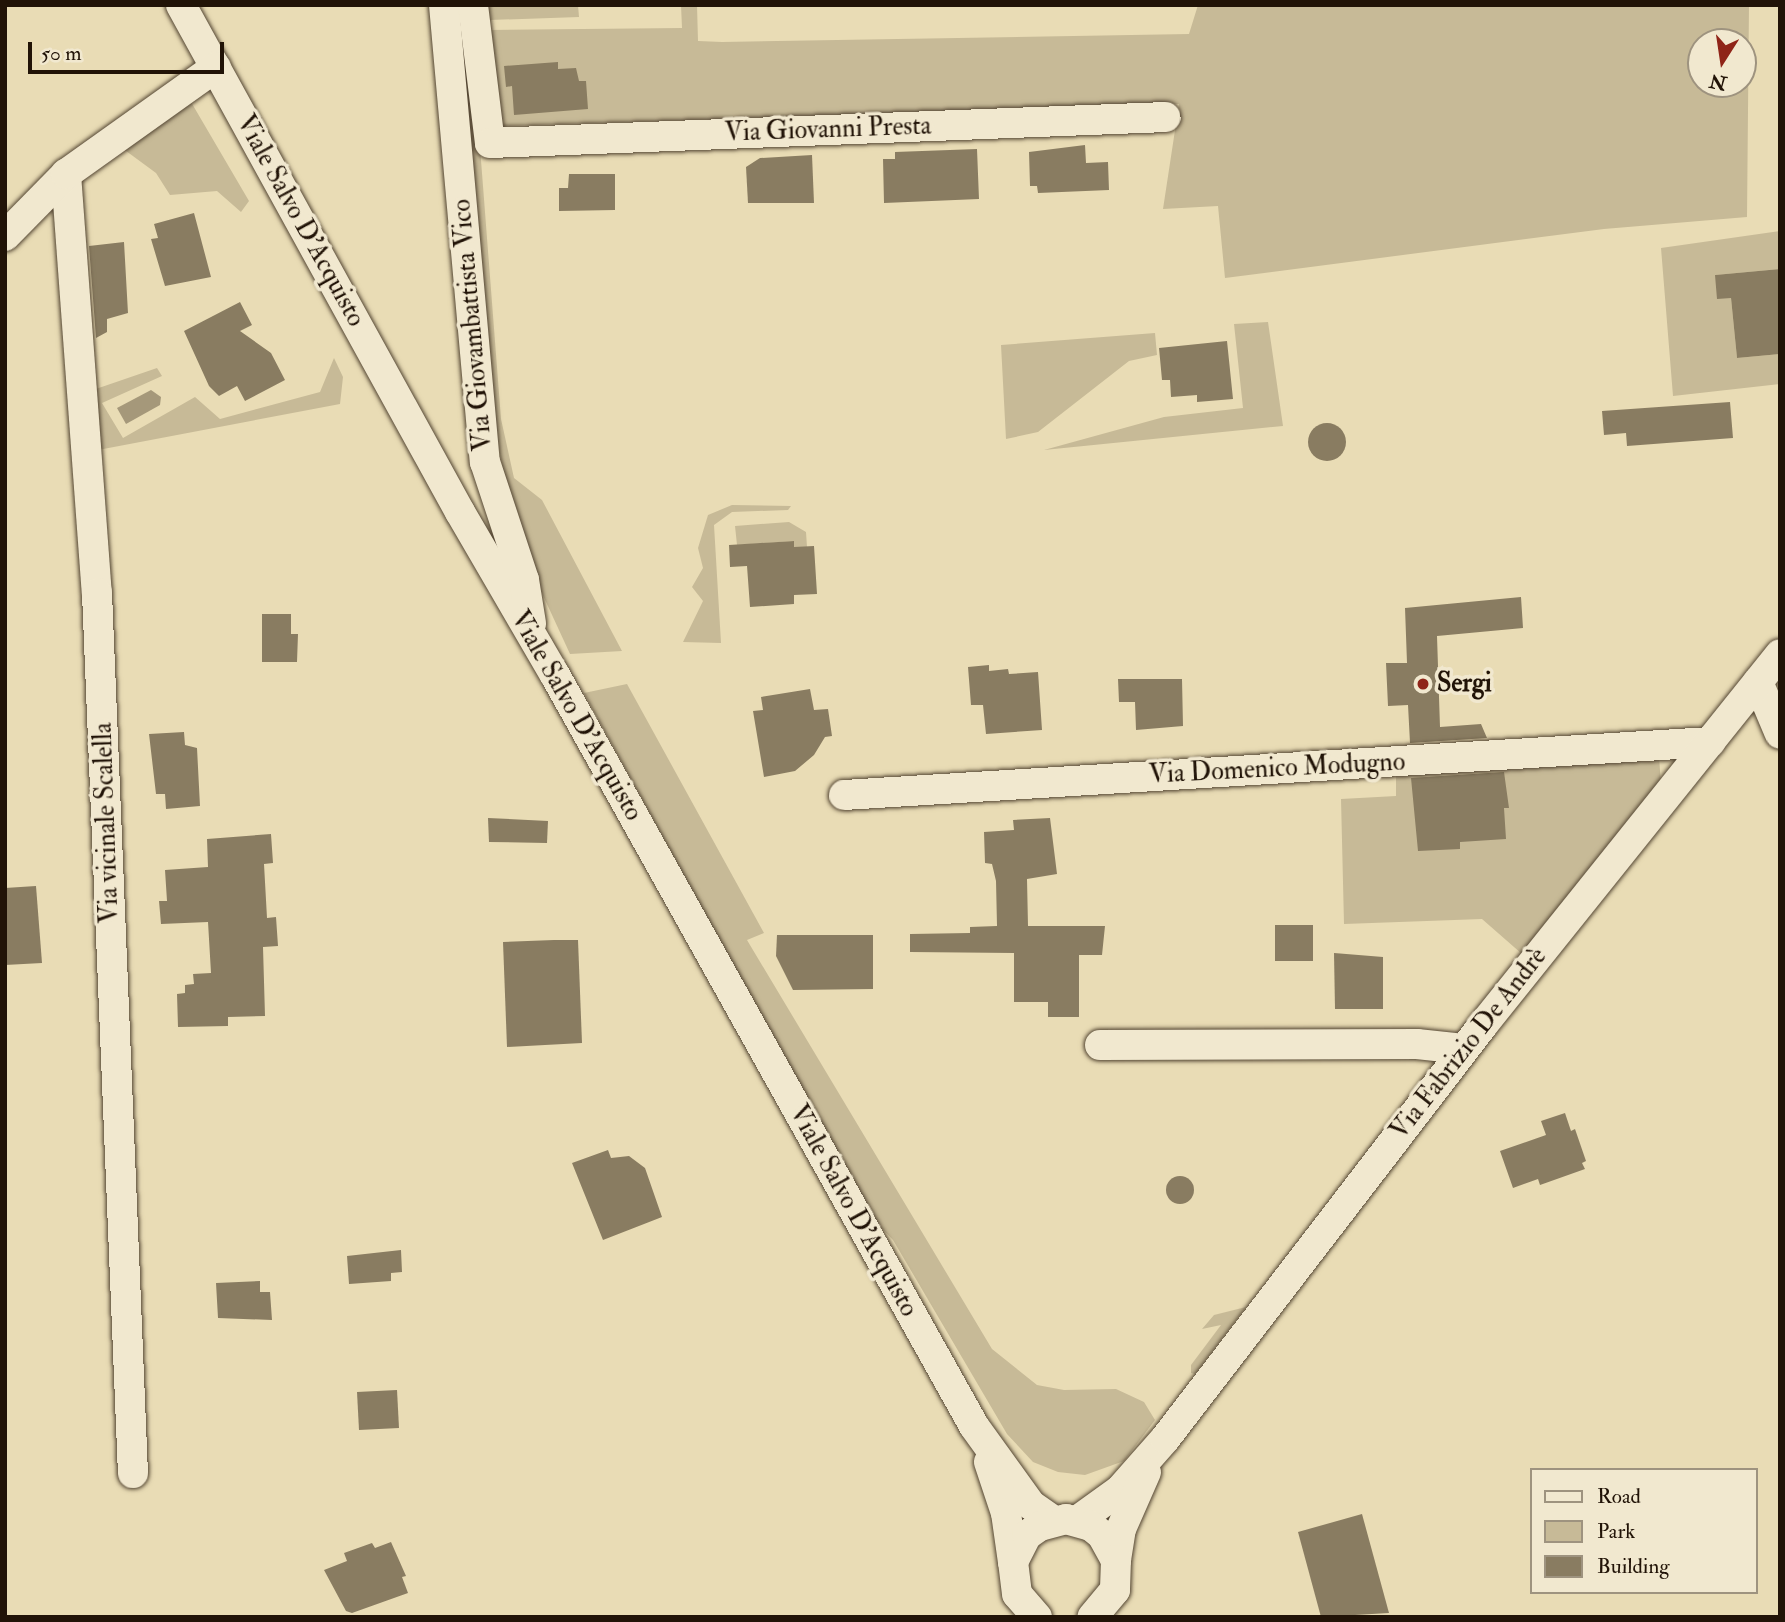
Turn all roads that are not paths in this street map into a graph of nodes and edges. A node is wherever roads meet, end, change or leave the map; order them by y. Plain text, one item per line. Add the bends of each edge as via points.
1 (181, 5) edge
2 (444, 5) edge
3 (473, 5) edge
4 (216, 67) junction
5 (1166, 117) dead end
6 (66, 174) junction
7 (5, 236) edge
8 (485, 462) junction
9 (460, 512) junction
10 (533, 639) junction
11 (1780, 654) edge
12 (1758, 682) junction
13 (1780, 734) edge
14 (1710, 742) junction
15 (844, 795) dead end
16 (1100, 1045) dead end
17 (1464, 1049) junction
18 (974, 1426) junction
19 (1165, 1439) junction
20 (133, 1474) dead end
21 (1066, 1521) junction
22 (1116, 1560) junction
23 (1013, 1562) junction
24 (1114, 1604) edge
25 (1013, 1605) edge
26 (1037, 1617) edge
27 (1092, 1617) edge

1 - 4 street, Viale Salvo D'Acquisto
2 - 8 street, Via Giovambattista Vico
3 - 5 street, Via Giovanni Presta via 490,143
4 - 6 street
4 - 9 street, Viale Salvo D'Acquisto
6 - 7 street
6 - 20 street, Via vicinale Scalella via 97,593
8 - 9 street via 481,490
8 - 10 street, Via Giovambattista Vico via 524,580
9 - 10 street, Viale Salvo D'Acquisto
10 - 18 street, Viale Salvo D'Acquisto
11 - 12 street, Via Fabrizio De Andrè
12 - 13 street
12 - 14 street, Via Fabrizio De Andrè
14 - 15 street, Via Domenico Modugno
14 - 17 street, Via Fabrizio De Andrè
16 - 17 street via 1417,1044
17 - 19 street, Via Fabrizio De Andrè
18 - 21 street, Viale Salvo D'Acquisto via 1031,1505
18 - 23 street, Viale Salvo D'Acquisto via 1006,1513
19 - 21 street, Via Fabrizio De Andrè via 1119,1490
19 - 22 street, Via Fabrizio De Andrè via 1132,1497
21 - 22 street, Viale Salvo D'Acquisto via 1102,1535
21 - 23 street, Via Fabrizio De Andrè via 1027,1535
22 - 24 street, Via Fabrizio De Andrè
23 - 25 street, Viale Salvo D'Acquisto
24 - 27 street
25 - 26 street

